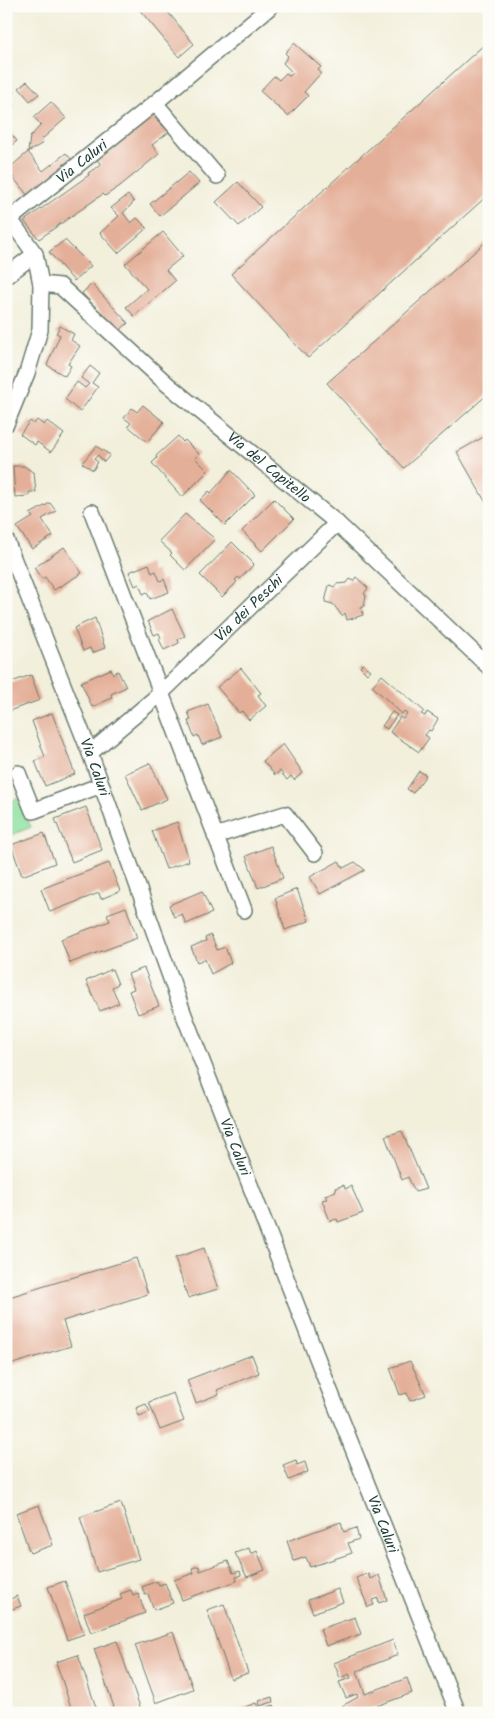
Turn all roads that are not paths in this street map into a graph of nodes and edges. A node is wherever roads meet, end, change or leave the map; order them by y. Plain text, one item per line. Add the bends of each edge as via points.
1 (271, 6) edge
2 (155, 103) junction
3 (217, 176) dead end
4 (8, 216) edge
5 (35, 254) junction
6 (6, 276) edge
7 (41, 284) junction
8 (6, 424) edge
9 (92, 512) dead end
10 (337, 523) junction
11 (6, 540) edge
12 (20, 579) junction
13 (6, 586) edge
14 (489, 667) edge
15 (160, 694) junction
16 (90, 753) junction
17 (18, 773) dead end
18 (101, 785) junction
19 (214, 836) junction
20 (315, 853) dead end
21 (244, 910) dead end
22 (458, 1713) edge

1 - 2 street, Via Caluri
2 - 3 street
2 - 4 street, Via Caluri
4 - 5 street, Via Caluri
5 - 6 street
5 - 7 street, Via Caluri
7 - 8 street, Via Caluri via 40,330 28,373
7 - 10 street, Via del Capitello via 60,286 167,384
9 - 15 street
10 - 14 street, Via del Capitello
10 - 15 street, Via dei Peschi
11 - 12 street, Via Caluri
12 - 13 street
12 - 16 street, Via Caluri
15 - 16 street, Via dei Peschi
15 - 19 street
16 - 18 street, Via Caluri
17 - 18 street via 34,811
18 - 22 street, Via Caluri via 184,1015
19 - 20 street via 285,814
19 - 21 street

